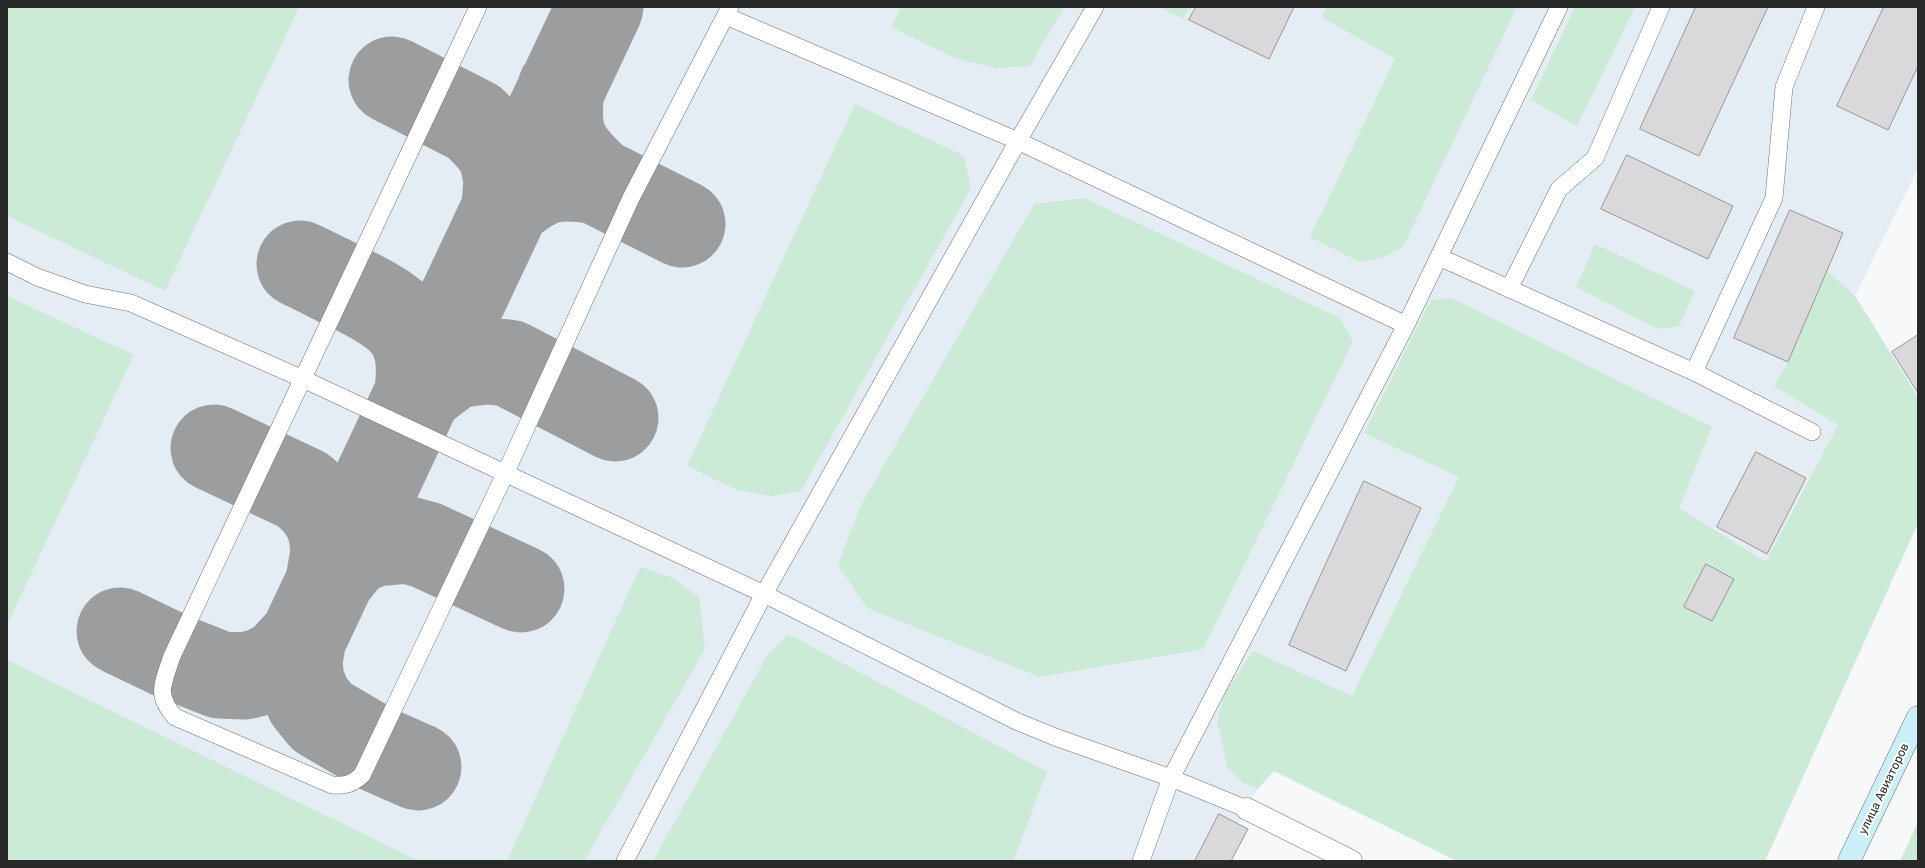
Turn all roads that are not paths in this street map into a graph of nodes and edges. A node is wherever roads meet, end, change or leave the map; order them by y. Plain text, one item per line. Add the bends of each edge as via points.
1 (478, 7) edge
2 (1095, 7) edge
3 (1559, 7) edge
4 (1661, 7) edge
5 (1816, 7) edge
6 (728, 11) edge
7 (1018, 141) junction
8 (1439, 257) junction
9 (7, 262) edge
10 (1510, 288) junction
11 (1406, 325) junction
12 (1694, 372) junction
13 (303, 379) junction
14 (1812, 432) dead end
15 (506, 472) junction
16 (764, 594) junction
17 (1918, 717) edge
18 (1171, 778) junction
19 (1247, 809) joint
20 (625, 861) edge
21 (1141, 861) edge
22 (1351, 861) edge
23 (1849, 861) edge

1 - 13 lane
2 - 7 lane
3 - 8 lane
4 - 10 lane via 1595,158 1559,189
5 - 12 lane via 1784,87 1774,198
6 - 7 lane
6 - 15 lane via 631,198
7 - 11 lane
7 - 16 lane
8 - 10 lane
8 - 11 lane
9 - 13 lane via 37,277 85,294 131,303
10 - 12 lane
11 - 18 lane
12 - 14 lane
13 - 15 lane
13 - 15 lane via 172,656 162,688 162,698 166,708 175,717 332,786 354,783 362,776
15 - 16 lane
16 - 18 lane via 1016,721
16 - 20 lane
17 - 23 main road, улица Авиаторов
18 - 19 lane
18 - 21 lane
19 - 22 street

